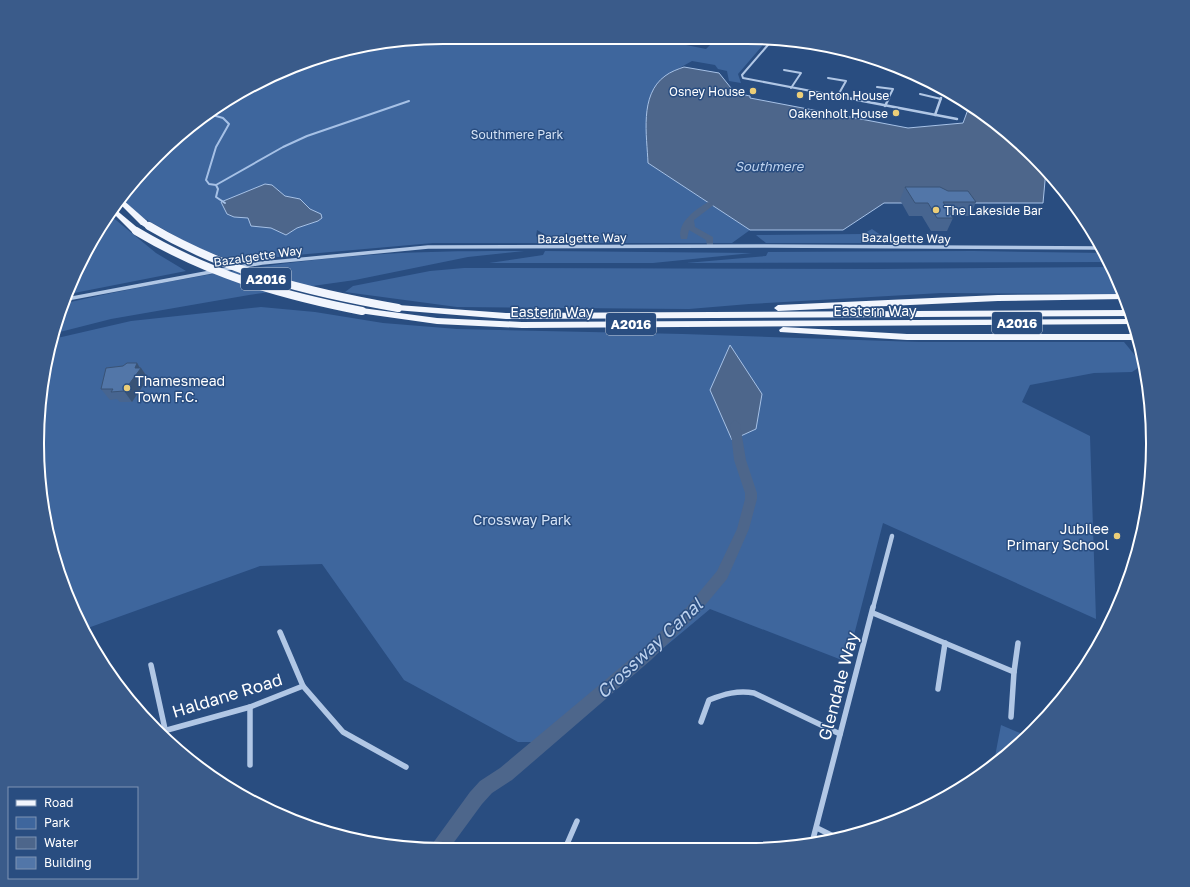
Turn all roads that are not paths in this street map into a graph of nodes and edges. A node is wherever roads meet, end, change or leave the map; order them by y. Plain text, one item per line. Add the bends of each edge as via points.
1 (768, 45) edge
2 (784, 70) dead end
3 (828, 78) dead end
4 (877, 86) dead end
5 (791, 88) junction
6 (920, 94) dead end
7 (837, 97) junction
8 (886, 106) junction
9 (935, 115) junction
10 (957, 119) dead end
11 (124, 204) edge
12 (117, 214) edge
13 (1094, 248) edge
14 (1118, 297) edge
15 (71, 298) edge
16 (1124, 313) edge
17 (700, 315) junction
18 (1127, 322) edge
19 (703, 324) junction
20 (1131, 337) edge
21 (892, 536) dead end
22 (872, 613) junction
23 (280, 632) dead end
24 (945, 643) junction
25 (1018, 643) dead end
26 (151, 665) dead end
27 (1014, 672) junction
28 (303, 686) junction
29 (938, 689) dead end
30 (250, 707) junction
31 (1011, 718) dead end
32 (701, 722) dead end
33 (161, 726) edge
34 (165, 730) edge
35 (840, 734) junction
36 (250, 765) dead end
37 (406, 767) dead end
38 (577, 821) dead end
39 (817, 828) junction
40 (829, 834) edge
41 (814, 837) edge
42 (567, 843) edge

1 - 5 street via 742,75 743,78
2 - 5 street via 802,73
3 - 7 street via 846,81
4 - 8 street via 893,89
5 - 7 street
6 - 9 street via 941,98
7 - 8 street
8 - 9 street
9 - 10 street
11 - 17 main road, Eastern Way / A2016, bridge via 144,223 202,256 289,286 332,296 398,308 506,316
12 - 19 main road, Eastern Way / A2016, bridge via 136,231 190,262 248,284 314,302 362,311 479,324
13 - 15 street, Bazalgette Way via 428,247 262,263
14 - 17 main road via 879,302
16 - 17 main road, Eastern Way / A2016
18 - 19 main road, Eastern Way / A2016
19 - 20 main road via 906,337
21 - 22 street, Glendale Way
22 - 24 street
22 - 35 street, Glendale Way
23 - 28 street, Haldane Road
24 - 27 street
24 - 29 street
25 - 27 street
26 - 33 street
27 - 31 street
28 - 30 street, Haldane Road
28 - 37 street, Haldane Road via 343,732
30 - 34 street, Haldane Road
30 - 36 street
32 - 35 street via 709,700 743,690
35 - 39 street, Glendale Way
38 - 42 street
39 - 40 street
39 - 41 street, Glendale Way

